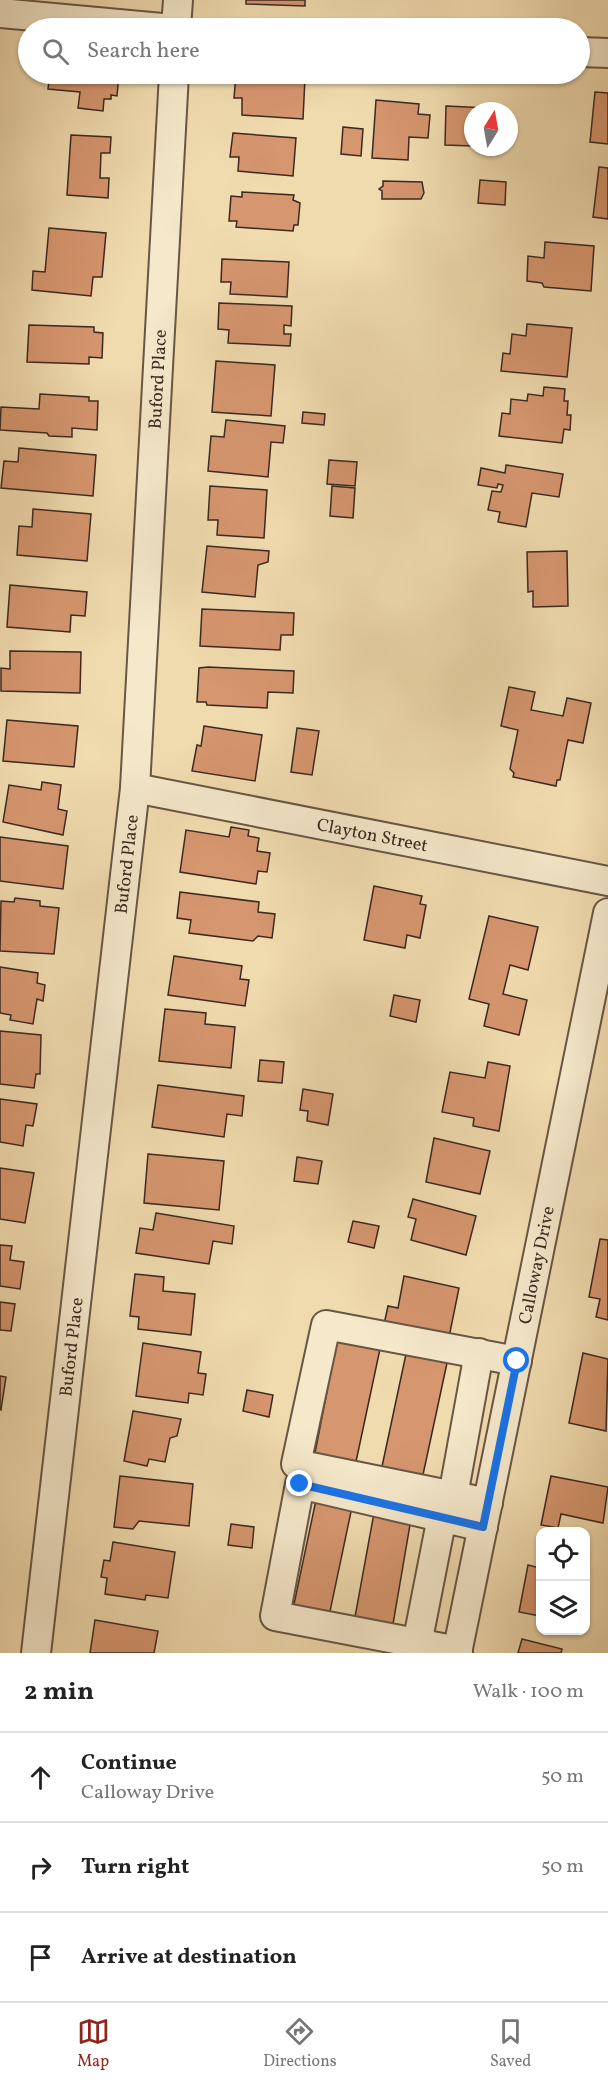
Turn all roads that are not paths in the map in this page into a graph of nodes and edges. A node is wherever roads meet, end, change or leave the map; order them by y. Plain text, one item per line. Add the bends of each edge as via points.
1 (178, 0) edge
2 (0, 13) edge
3 (54, 18) edge
4 (177, 18) edge
5 (590, 52) edge
6 (608, 53) edge
7 (173, 84) edge
8 (135, 788) junction
9 (608, 881) edge
10 (608, 913) edge
11 (479, 1353) junction
12 (517, 1361) junction
13 (448, 1507) junction
14 (486, 1515) junction
15 (417, 1644) junction
16 (458, 1652) edge
17 (36, 1653) edge

1 - 4 street
2 - 3 street
5 - 6 street
7 - 8 street, Buford Place
8 - 9 street, Clayton Street
8 - 17 street, Buford Place
10 - 12 street, Calloway Drive
11 - 12 street
11 - 13 street
11 - 13 street via 326,1325 296,1464
12 - 14 street, Calloway Drive
13 - 14 street
13 - 15 street
13 - 15 street via 300,1484 275,1616
14 - 16 street, Calloway Drive
15 - 16 street

